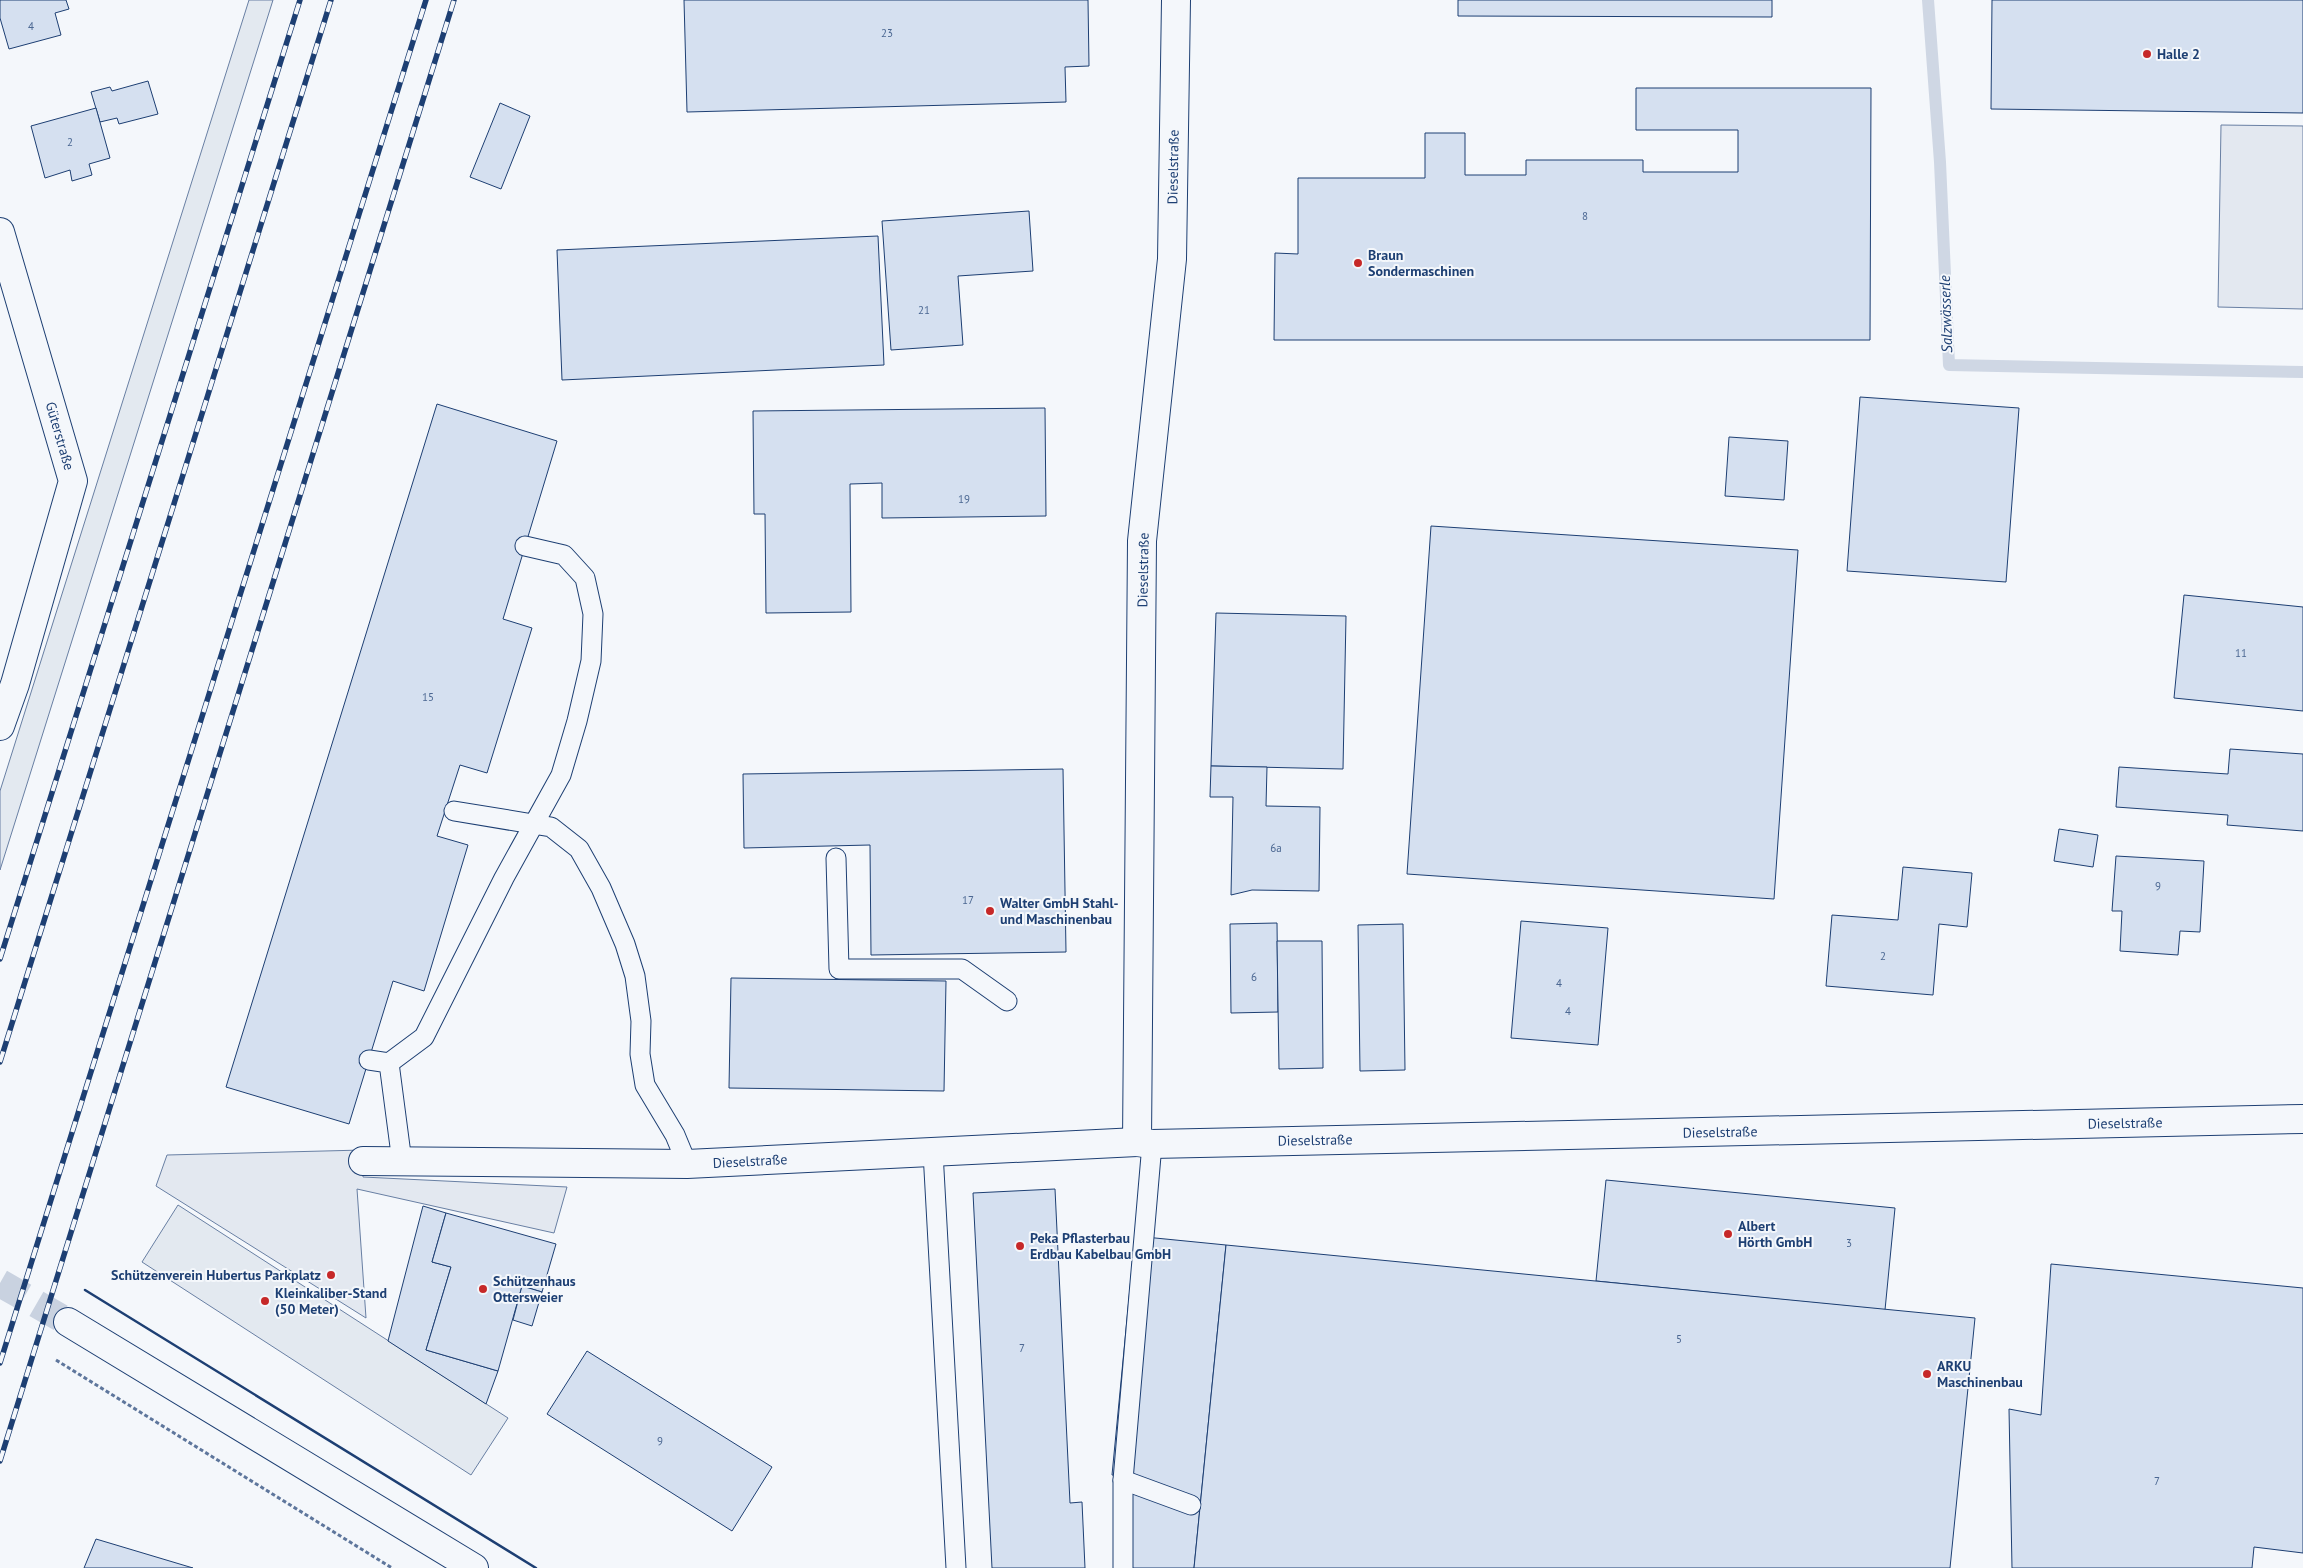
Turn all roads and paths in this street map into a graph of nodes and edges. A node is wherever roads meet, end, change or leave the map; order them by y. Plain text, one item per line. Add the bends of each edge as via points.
1 (1176, 0) edge
2 (0, 232) edge
3 (526, 546) dead end
4 (0, 726) edge
5 (454, 811) dead end
6 (533, 825) junction
7 (836, 858) dead end
8 (1007, 1001) dead end
9 (369, 1060) dead end
10 (389, 1063) junction
11 (2303, 1119) edge
12 (1144, 1143) junction
13 (933, 1152) junction
14 (363, 1162) dead end
15 (402, 1162) junction
16 (687, 1164) junction
17 (68, 1322) tunnel mouth
18 (56, 1360) dead end
19 (1123, 1480) junction
20 (1191, 1505) dead end
21 (392, 1568) edge
22 (474, 1568) edge
23 (956, 1568) edge
24 (1123, 1568) edge

1 - 12 street, Dieselstraße via 1172,259 1142,541
2 - 4 street, Güterstraße via 73,481 16,684
3 - 6 lane via 564,555 584,578 593,614 591,661 564,766
5 - 6 lane
6 - 10 lane via 424,1037
6 - 16 lane via 551,827 579,849 601,888 635,976 645,1085 676,1135
7 - 8 lane via 839,969 962,970
9 - 10 lane
10 - 15 lane
11 - 12 street, Dieselstraße
12 - 13 street, Dieselstraße
12 - 19 lane
13 - 16 street, Dieselstraße
13 - 23 lane
14 - 15 street, Dieselstraße
15 - 16 street, Dieselstraße
17 - 22 street
18 - 21 path
19 - 20 lane
19 - 24 lane

